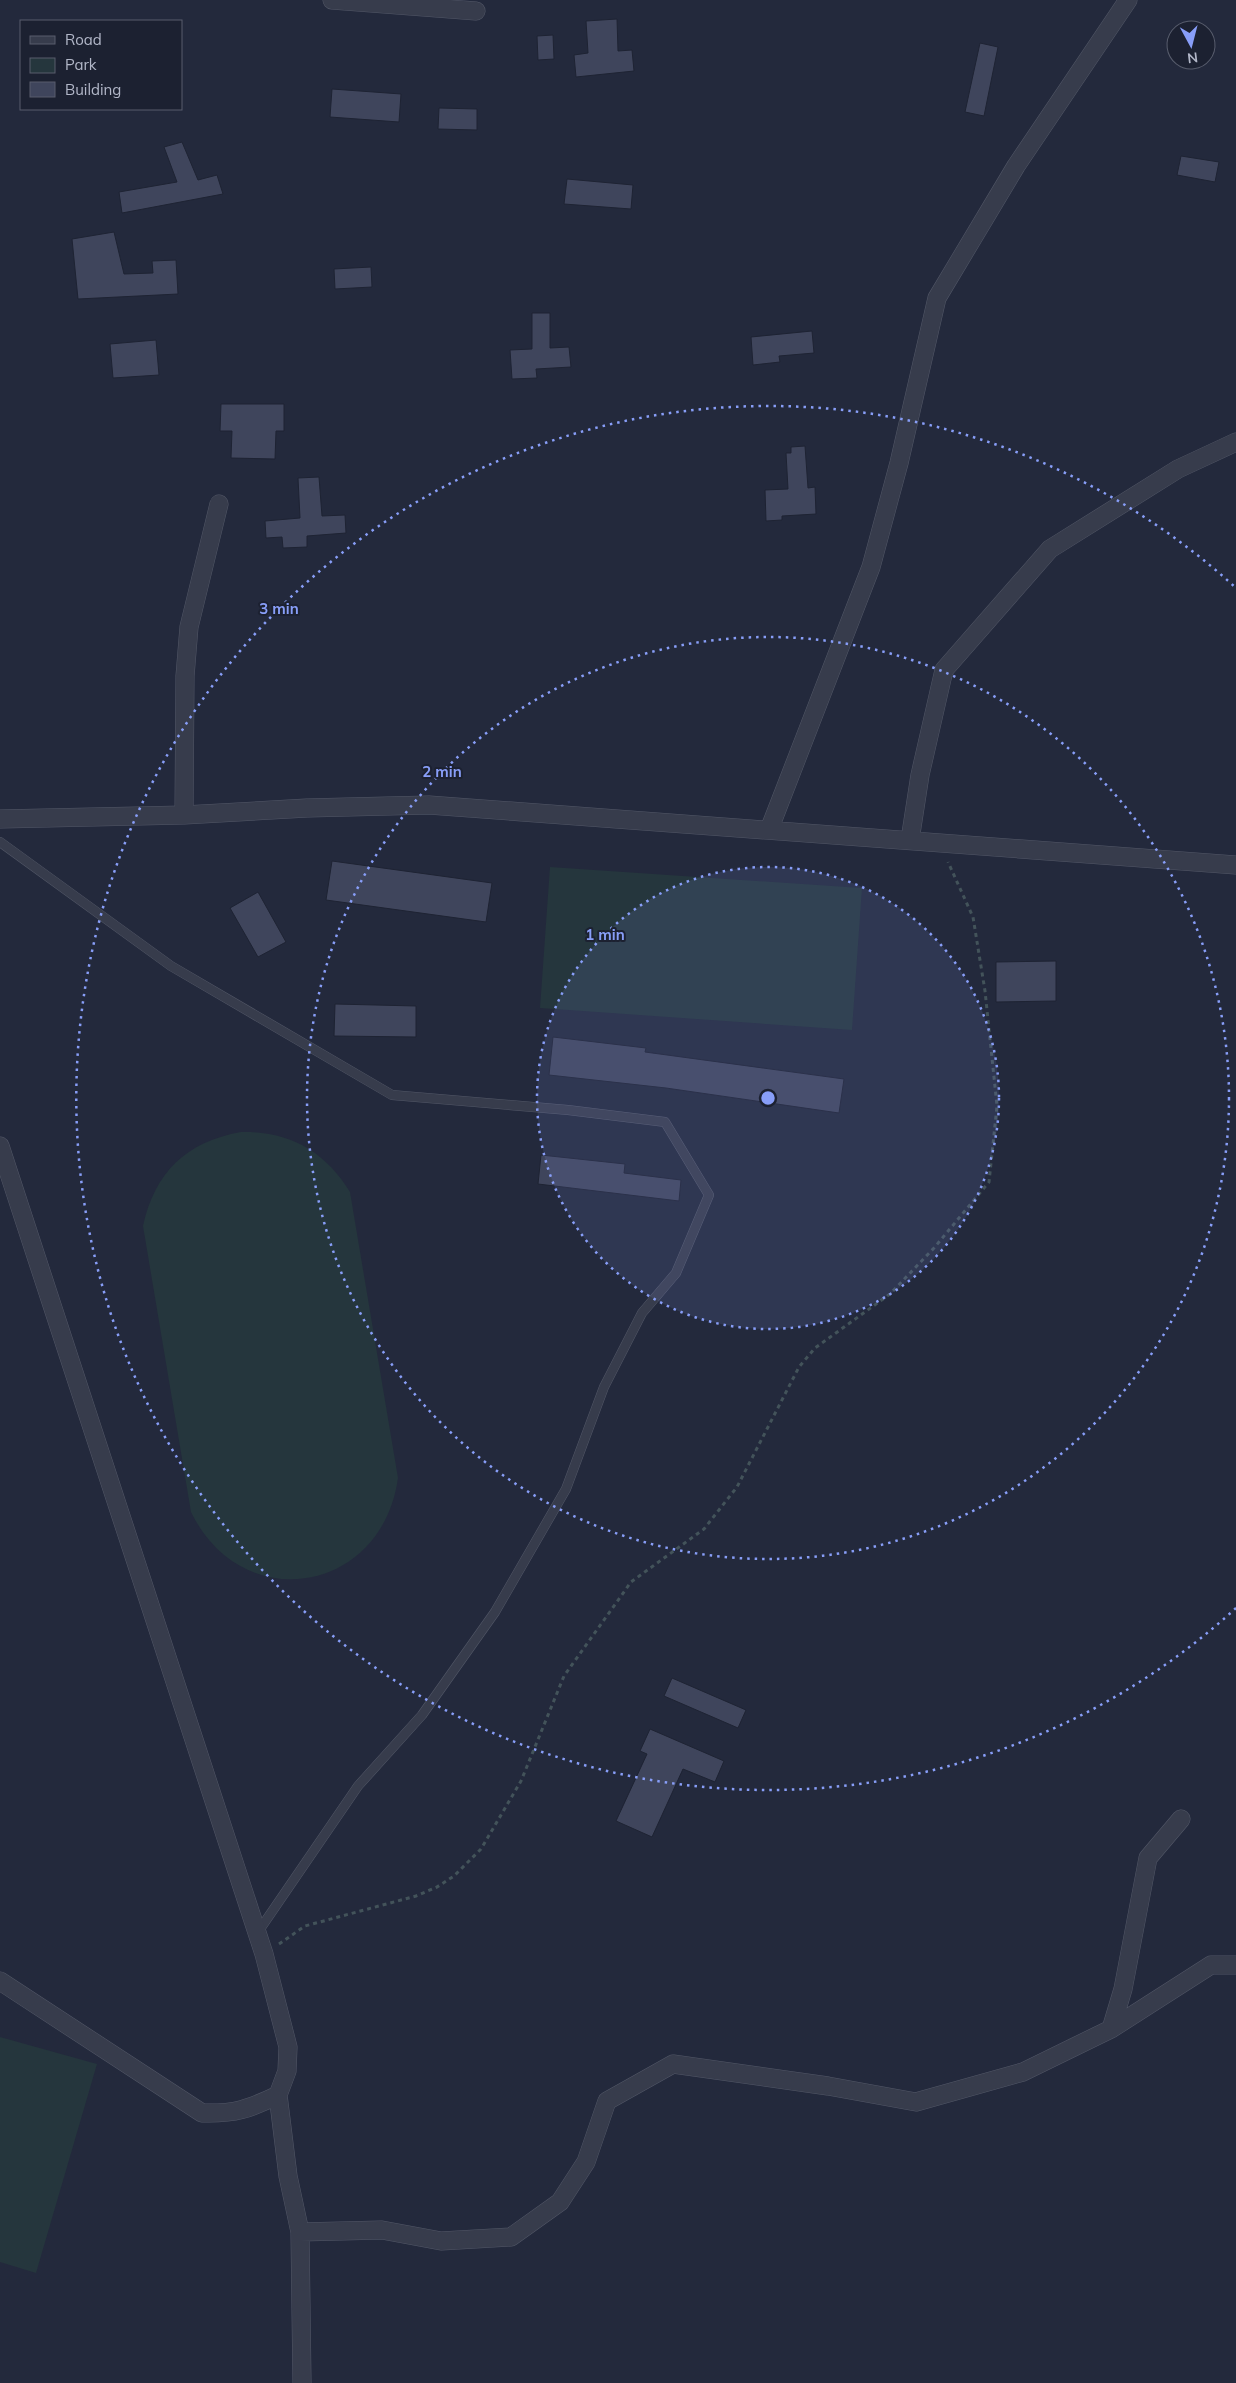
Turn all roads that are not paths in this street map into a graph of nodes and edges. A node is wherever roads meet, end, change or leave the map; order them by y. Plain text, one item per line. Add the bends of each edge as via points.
1 (332, 0) edge
2 (1128, 0) edge
3 (476, 10) dead end
4 (1236, 442) edge
5 (220, 504) dead end
6 (184, 815) junction
7 (3, 820) edge
8 (769, 830) junction
9 (910, 840) junction
10 (0, 842) edge
11 (1236, 865) edge
12 (0, 1146) edge
13 (1181, 1819) dead end
14 (258, 1933) junction
15 (1236, 1965) edge
16 (0, 1981) edge
17 (1111, 2029) junction
18 (278, 2094) junction
19 (300, 2232) junction
20 (302, 2383) edge

1 - 3 street
2 - 8 street via 1016,166 937,298 871,567
4 - 9 street via 1178,469 1050,549 944,670 920,775
5 - 6 street via 189,628 185,676
6 - 7 street
6 - 8 street via 429,805
8 - 9 street
9 - 11 street
10 - 14 lane via 172,966 392,1095 665,1122 709,1195 676,1273 642,1313 604,1387 566,1489 495,1612 422,1715 358,1786
12 - 14 street
13 - 17 street via 1148,1858 1123,1989
14 - 18 street via 288,2047 287,2071
15 - 17 street via 1211,1964
16 - 18 street via 202,2114 230,2114 254,2107
17 - 19 street via 1023,2072 916,2102 673,2064 607,2101 586,2162 560,2202 511,2237 441,2241 382,2230
18 - 19 street via 288,2176
19 - 20 street

